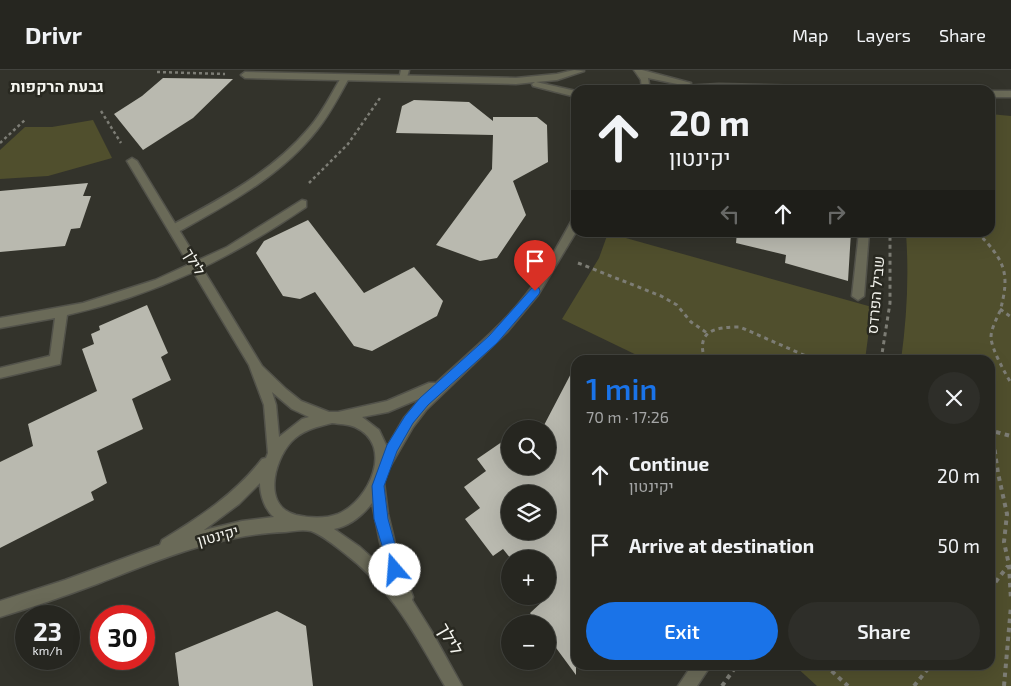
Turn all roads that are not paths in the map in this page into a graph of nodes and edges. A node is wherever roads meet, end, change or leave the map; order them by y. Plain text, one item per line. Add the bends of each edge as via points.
1 (580, 70) edge
2 (636, 70) edge
3 (404, 74) edge
4 (245, 75) road end
5 (345, 78) junction
6 (516, 82) junction
7 (575, 85) edge
8 (646, 85) edge
9 (710, 85) edge
10 (571, 91) edge
11 (995, 94) edge
12 (1011, 94) edge
13 (132, 160) road end
14 (302, 204) dead end
15 (174, 229) junction
16 (571, 232) edge
17 (864, 237) edge
18 (198, 268) junction
19 (858, 296) dead end
20 (62, 312) junction
21 (0, 323) edge
22 (255, 363) junction
23 (0, 374) edge
24 (450, 378) junction
25 (336, 417) junction
26 (272, 455) junction
27 (380, 479) junction
28 (310, 525) junction
29 (133, 562) junction
30 (0, 609) edge
31 (411, 611) junction
32 (699, 670) edge
33 (454, 686) edge
34 (686, 686) edge

1 - 6 street via 557,77
1 - 7 street via 574,80
2 - 8 street
2 - 9 street via 679,82
3 - 5 street
3 - 6 street
4 - 5 street
5 - 15 street via 319,124 291,154 229,199
6 - 10 street
11 - 12 street
13 - 15 street, לילך
14 - 18 street via 246,242
15 - 18 street, לילך
16 - 24 street via 526,303
17 - 19 street
18 - 20 street via 109,301
18 - 22 street, לילך
20 - 21 street
20 - 23 street via 56,360
22 - 25 street, לילך via 293,403 310,412
22 - 26 street, לילך via 270,405
24 - 25 street via 407,399
24 - 27 street via 409,420 392,448
25 - 26 street via 316,419 300,426 285,437
25 - 27 street via 358,422 376,437 382,451
26 - 28 street via 266,486 271,501 288,519
26 - 29 street, יקינטון via 252,483 224,508 169,544
27 - 28 street via 367,501 353,514 334,522
27 - 31 street, לילך via 380,513 387,545
28 - 29 street, יקינטון via 266,525 232,531
28 - 31 street, לילך via 336,536 356,552 385,579
29 - 30 street, יקינטון
31 - 33 street, לילך
32 - 34 street

